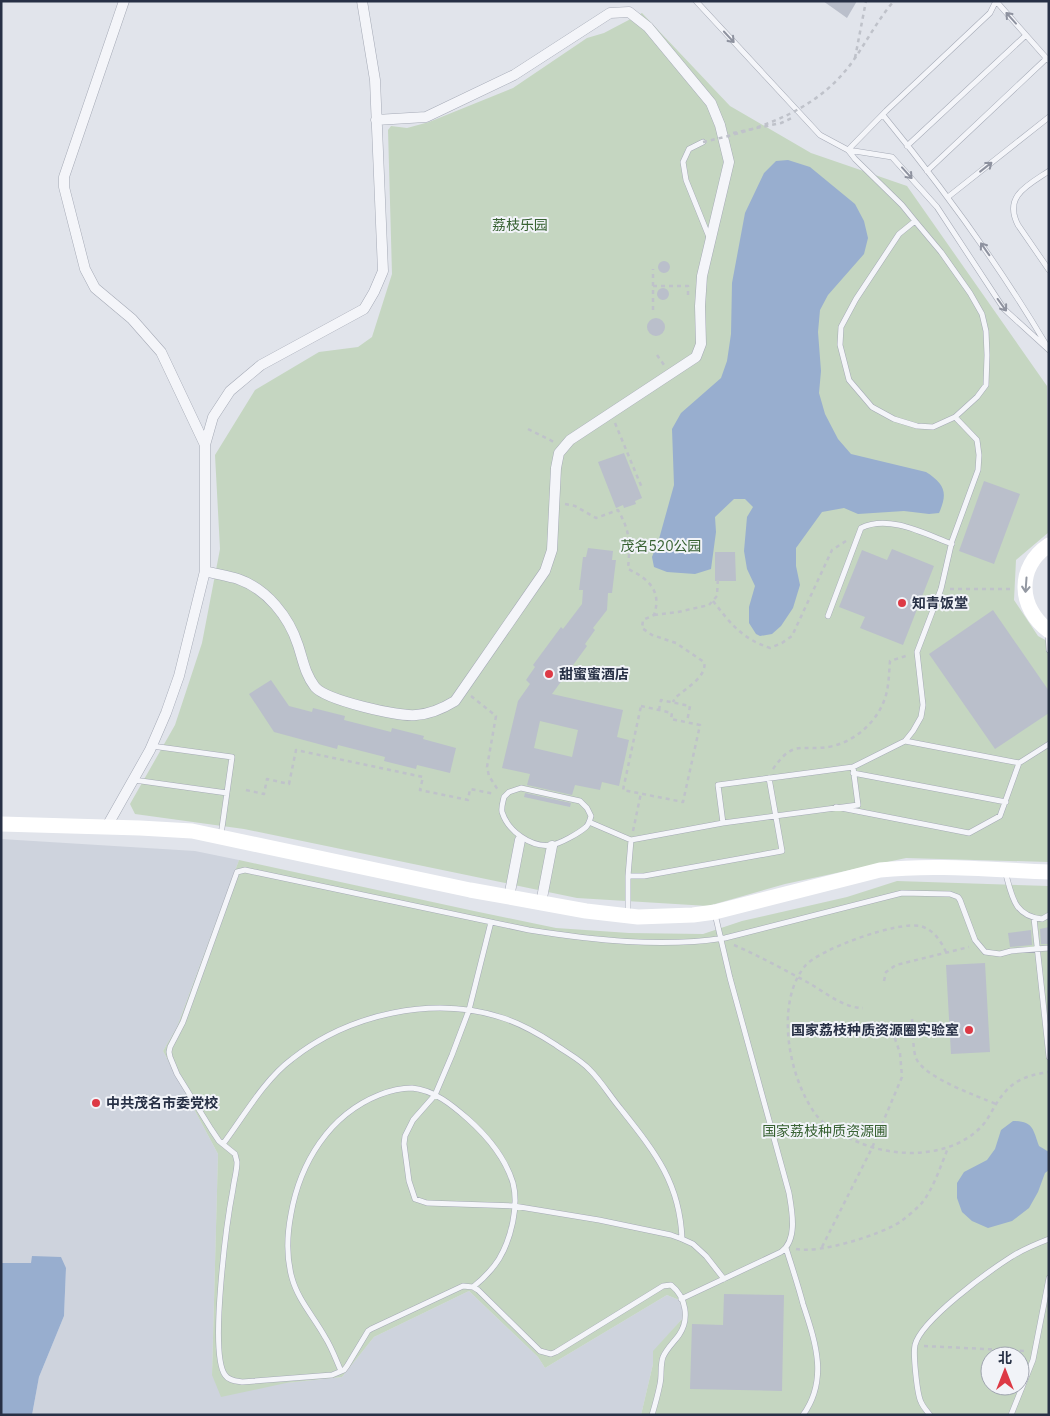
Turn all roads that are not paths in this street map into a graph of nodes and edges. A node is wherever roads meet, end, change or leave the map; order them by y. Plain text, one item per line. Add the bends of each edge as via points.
1 (124, 1) edge
2 (362, 1) edge
3 (696, 1) edge
4 (996, 1) edge
5 (1026, 34) junction
6 (1048, 59) edge
7 (883, 115) junction
8 (1049, 117) edge
9 (376, 120) junction
10 (703, 142) road end
11 (907, 146) junction
12 (848, 150) junction
13 (927, 171) junction
14 (1048, 174) edge
15 (948, 197) junction
16 (915, 221) junction
17 (710, 239) junction
18 (1049, 270) edge
19 (1049, 350) edge
20 (955, 417) junction
21 (205, 445) junction
22 (952, 544) junction
23 (1049, 545) edge
24 (205, 571) junction
25 (828, 616) dead end
26 (1048, 631) edge
27 (1049, 650) edge
28 (905, 741) junction
29 (1049, 744) edge
30 (152, 746) junction
31 (1019, 763) junction
32 (853, 770) junction
33 (767, 778) junction
34 (133, 780) junction
35 (227, 793) junction
36 (1006, 802) junction
37 (836, 808) junction
38 (775, 816) junction
39 (589, 822) junction
40 (723, 823) junction
41 (1, 824) edge
42 (106, 828) junction
43 (221, 837) junction
44 (520, 840) dead end
45 (631, 840) junction
46 (552, 846) junction
47 (1004, 870) junction
48 (1049, 872) edge
49 (628, 876) junction
50 (509, 897) junction
51 (541, 903) junction
52 (715, 912) junction
53 (1049, 915) edge
54 (628, 916) junction
55 (1034, 918) junction
56 (491, 922) junction
57 (721, 939) junction
58 (1037, 948) junction
59 (1049, 948) edge
60 (469, 1010) junction
61 (1049, 1057) edge
62 (435, 1095) junction
63 (223, 1144) junction
64 (514, 1206) junction
65 (682, 1239) junction
66 (1049, 1239) edge
67 (787, 1247) junction
68 (1049, 1278) edge
69 (724, 1279) junction
70 (473, 1287) junction
71 (681, 1299) junction
72 (341, 1372) junction
73 (652, 1415) edge
74 (803, 1415) edge
75 (930, 1415) edge
76 (1011, 1415) edge

1 - 21 street via 64,177 64,188 84,269 95,288 132,319 161,352
2 - 9 street via 375,80
3 -> 12 lane via 820,135
5 -> 4 lane
4 - 7 lane via 990,13
5 - 6 lane
5 - 11 lane
6 - 13 lane
7 - 11 lane
7 - 12 lane
15 -> 8 lane
9 - 17 street via 426,117 514,76 610,13 629,12 648,27 711,103 723,134 729,162
9 - 21 street via 382,271 374,292 364,308 261,365 230,392 213,418
10 - 17 lane via 689,149 683,162 686,180
11 - 13 lane
12 - 16 lane
12 -> 19 lane via 892,157 936,207 1004,309
13 - 15 lane
14 - 18 lane via 1019,193 1013,209 1018,225
19 -> 15 lane via 1020,300
16 - 20 lane via 970,293 982,314 986,331 986,385
16 - 20 lane via 898,234 856,299 841,327 840,345 849,380 872,407 894,420 917,426 934,427
17 - 24 street via 702,276 701,344 696,356 570,440 559,453 552,550 544,571 454,701 438,711 415,716 332,698 316,688 281,612 266,596 240,580
20 - 22 lane via 977,440 979,455 978,470
21 - 24 street
22 - 25 lane via 903,526 879,523 861,528
22 - 28 lane via 941,589 917,652 923,705 921,717
23 -> 26 main road via 1036,555 1025,581 1029,609
24 - 30 street via 179,676
26 - 27 lane
28 - 31 lane
28 - 32 lane
29 - 31 lane
30 - 34 street
30 - 35 lane via 232,758
31 - 36 lane
32 - 33 lane
32 - 36 lane
32 - 37 lane via 858,805
33 - 38 lane
33 - 40 lane via 718,785
34 - 35 lane
34 - 42 street
35 - 43 lane
36 - 37 lane via 1000,816 969,833
37 - 38 lane
38 - 40 lane
38 - 49 lane via 782,851 644,876
39 - 45 lane
39 - 46 lane via 574,835
39 - 46 lane via 591,816 580,802 521,788 509,792 504,797 501,810 508,824 529,841
40 - 45 lane
41 - 42 main road
42 - 43 main road via 179,830
43 - 50 main road
44 - 50 street
45 - 49 lane
46 - 51 street
47 - 48 main road
47 - 52 main road via 880,870
47 - 55 lane via 1015,905 1028,918
49 - 54 lane
50 - 51 main road
51 - 54 main road
52 - 54 main road
52 - 57 lane
53 - 55 lane via 1042,919
55 - 58 lane
56 - 57 lane via 605,940 681,942
56 - 60 lane
56 - 63 lane via 238,871 169,1052 177,1074
57 - 58 lane via 902,893 936,893 958,897 978,944 986,952 1000,954
57 - 67 lane via 790,1200 791,1233
58 - 59 lane
58 - 61 lane
60 - 62 lane
60 - 63 lane via 443,1008 399,1012 350,1026 317,1042 275,1073
60 - 65 lane via 503,1018 535,1032 590,1069 653,1149 664,1168 678,1208
62 - 64 lane via 456,1108 484,1134 503,1160 513,1183
62 - 64 lane via 413,1120 405,1136 409,1181 415,1199 427,1203
62 - 72 lane via 411,1088 365,1101 319,1143 308,1159 297,1189 288,1233 292,1278
63 - 72 lane via 235,1154 237,1162 218,1320 220,1362 224,1374 230,1380 242,1382 324,1377
64 - 65 lane via 599,1220
64 - 70 lane via 509,1238 499,1259
65 - 69 lane via 706,1256
66 - 75 lane via 1012,1256 986,1274 939,1312 920,1334 915,1345 916,1376 920,1402
67 - 69 lane
67 - 74 lane via 814,1336 818,1362 813,1394
68 - 76 lane via 1033,1360
69 - 71 lane
70 - 71 lane via 540,1351 551,1354 663,1286 671,1285
70 - 72 lane via 459,1287 371,1329
71 - 73 lane via 686,1310 684,1323 663,1358

